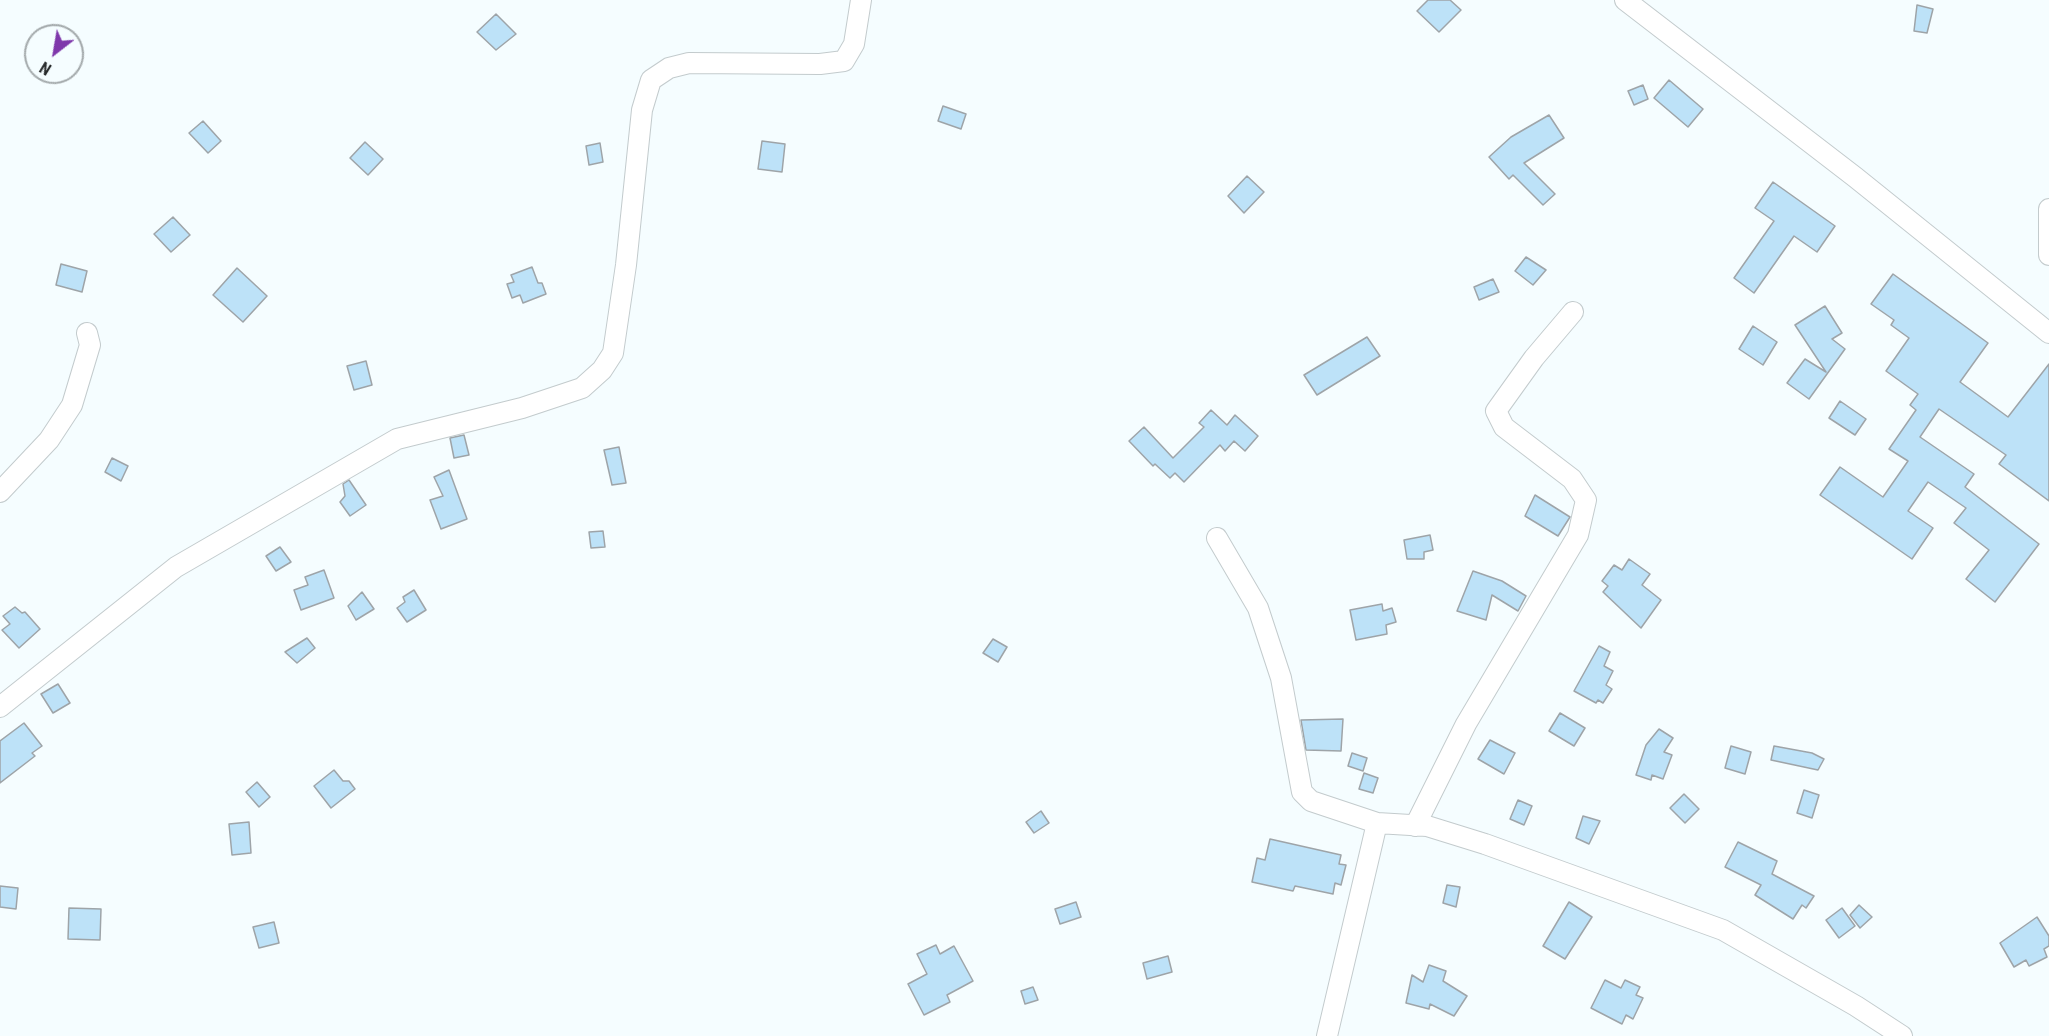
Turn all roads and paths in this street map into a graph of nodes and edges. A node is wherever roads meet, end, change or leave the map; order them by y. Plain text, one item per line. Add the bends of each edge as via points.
1 (861, 0) edge
2 (1625, 0) edge
3 (2049, 209) edge
4 (2049, 255) edge
5 (1573, 312) dead end
6 (2048, 331) edge
7 (87, 333) dead end
8 (0, 492) edge
9 (1217, 538) dead end
10 (0, 707) edge
11 (1377, 823) junction
12 (1415, 826) junction
13 (1327, 1036) edge
14 (1902, 1036) edge

1 - 10 street via 854,44 844,62 689,63 669,68 651,80 642,110 613,353 602,370 582,388 522,408 397,439 176,567
2 - 6 street
3 - 4 street
5 - 12 street via 1496,411 1504,427 1572,478 1586,500 1578,535 1466,724
7 - 8 street via 90,345 72,405 49,440
9 - 11 street via 1258,608 1281,678 1302,792 1311,801
11 - 12 street
11 - 13 street
12 - 14 street via 1485,844 1723,930

